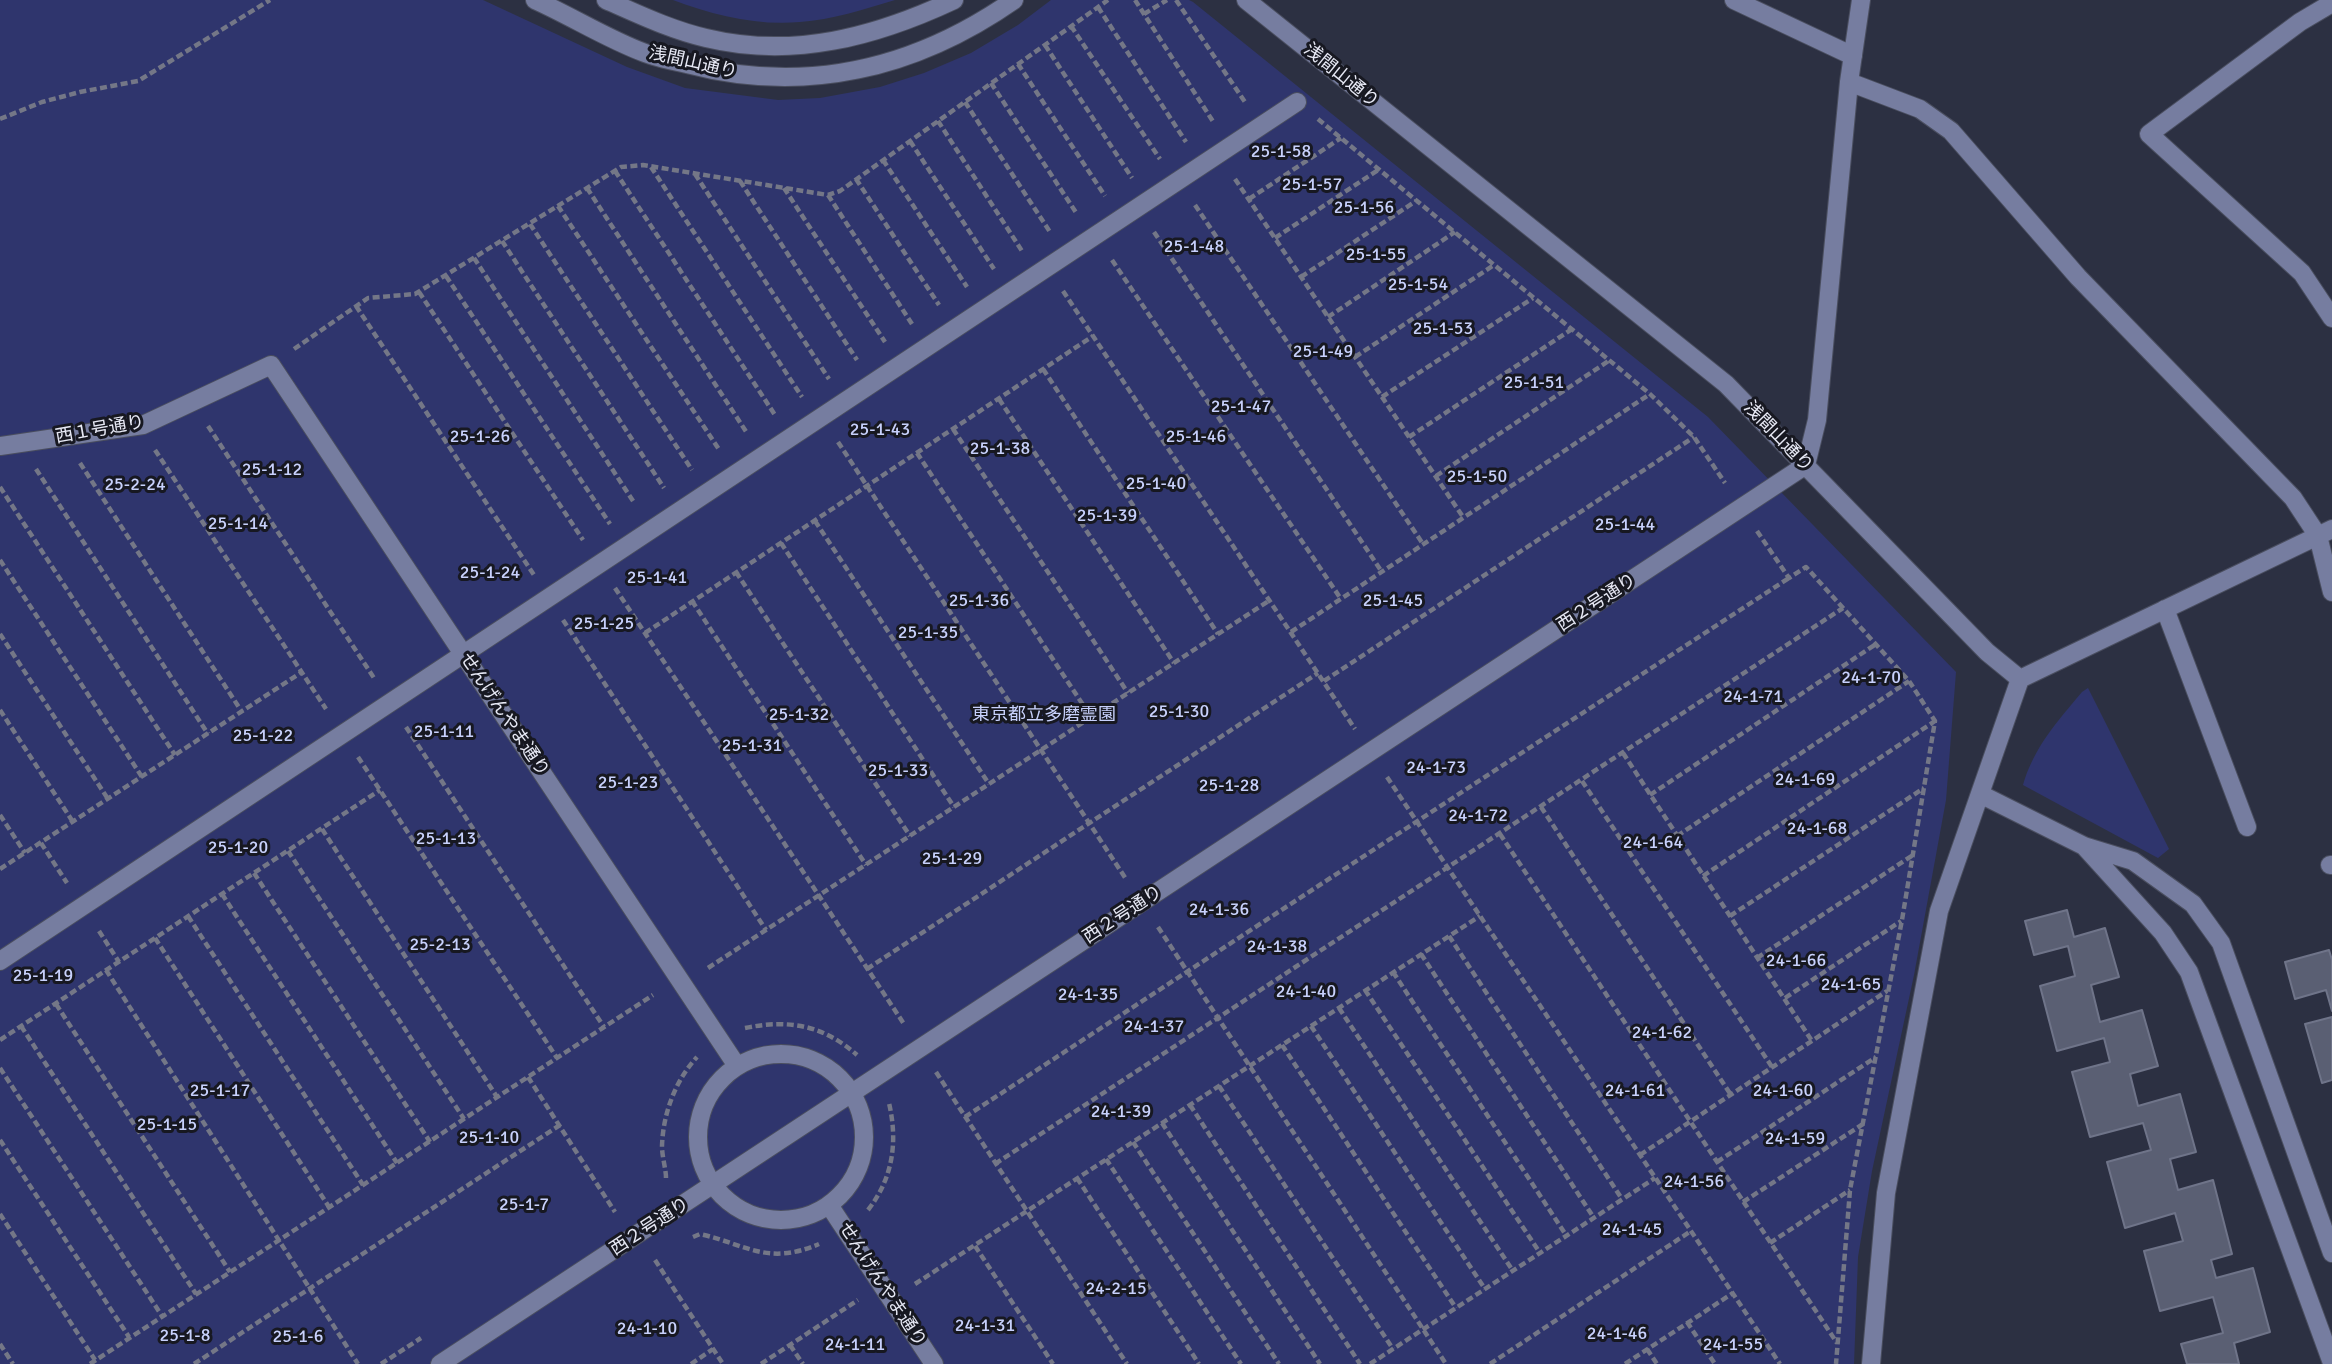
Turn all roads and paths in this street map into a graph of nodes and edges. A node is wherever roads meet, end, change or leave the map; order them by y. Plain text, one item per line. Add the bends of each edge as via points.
1 (270, 0) edge
2 (535, 0) edge
3 (606, 0) edge
4 (954, 0) edge
5 (1014, 0) edge
6 (1108, 0) edge
7 (1135, 0) edge
8 (1167, 0) edge
9 (1176, 0) edge
10 (1246, 0) edge
11 (1734, 0) edge
12 (1861, 0) edge
13 (2332, 3) edge
14 (1098, 7) junction
15 (1144, 15) junction
16 (1071, 26) junction
17 (1045, 45) junction
18 (1853, 56) junction
19 (1018, 64) junction
20 (1849, 82) junction
21 (991, 83) junction
22 (965, 102) junction
23 (1297, 102) joint
24 (0, 119) edge
25 (938, 121) junction
26 (1261, 126) junction
27 (1341, 138) junction
28 (910, 141) junction
29 (1224, 151) junction
30 (883, 160) junction
31 (651, 166) junction
32 (1202, 166) junction
33 (1378, 170) junction
34 (615, 171) junction
35 (695, 174) junction
36 (856, 179) junction
37 (740, 181) junction
38 (1177, 182) junction
39 (587, 188) junction
40 (784, 188) junction
41 (828, 195) junction
42 (1249, 200) junction
43 (1416, 201) junction
44 (1143, 205) junction
45 (558, 206) junction
46 (1121, 220) junction
47 (530, 224) junction
48 (1455, 232) junction
49 (1094, 237) junction
50 (1275, 238) junction
51 (502, 241) junction
52 (1065, 256) junction
53 (474, 258) junction
54 (1494, 265) junction
55 (1043, 272) junction
56 (446, 276) junction
57 (1301, 277) junction
58 (419, 292) junction
59 (1010, 293) junction
60 (1533, 298) junction
61 (983, 312) junction
62 (1328, 317) junction
63 (2332, 318) edge
64 (1572, 329) junction
65 (955, 330) junction
66 (1093, 336) junction
67 (927, 348) junction
68 (1355, 357) junction
69 (1610, 360) junction
70 (271, 365) junction
71 (901, 366) junction
72 (1043, 369) junction
73 (873, 384) junction
74 (1650, 394) junction
75 (1382, 397) junction
76 (999, 399) junction
77 (845, 403) junction
78 (817, 421) junction
79 (953, 429) junction
80 (1409, 437) junction
81 (1694, 437) junction
82 (791, 439) junction
83 (0, 446) edge
84 (917, 453) junction
85 (763, 457) junction
86 (76, 458) dead end
87 (32, 464) dead end
88 (1806, 465) junction
89 (736, 475) junction
90 (1436, 476) junction
91 (0, 487) edge
92 (708, 494) junction
93 (1741, 508) junction
94 (680, 512) junction
95 (1463, 517) junction
96 (815, 521) junction
97 (653, 531) junction
98 (2325, 532) edge
99 (781, 543) junction
100 (1423, 544) junction
101 (626, 548) junction
102 (0, 560) edge
103 (600, 566) junction
104 (736, 572) junction
105 (1382, 572) junction
106 (1789, 578) junction
107 (2332, 592) edge
108 (1341, 599) junction
109 (1270, 600) junction
110 (692, 601) junction
111 (1843, 608) junction
112 (2165, 609) junction
113 (1291, 632) junction
114 (645, 633) junction
115 (0, 634) edge
116 (1218, 634) junction
117 (1876, 644) junction
118 (464, 655) junction
119 (1174, 663) junction
120 (302, 672) dead end
121 (1318, 673) junction
122 (2020, 679) junction
123 (1324, 681) junction
124 (1909, 681) junction
125 (1128, 693) junction
126 (0, 710) edge
127 (242, 712) junction
128 (1091, 717) junction
129 (1935, 721) junction
130 (208, 734) junction
131 (1371, 752) junction
132 (1623, 753) junction
133 (175, 755) junction
134 (142, 777) junction
135 (1582, 781) junction
136 (989, 784) junction
137 (1924, 788) junction
138 (380, 790) dead end
139 (1980, 794) junction
140 (1650, 795) junction
141 (108, 799) junction
142 (954, 807) junction
143 (1541, 807) junction
144 (0, 815) edge
145 (1417, 821) junction
146 (73, 822) junction
147 (2247, 827) dead end
148 (322, 829) junction
149 (1500, 834) junction
150 (910, 836) junction
151 (1677, 836) junction
152 (2084, 846) junction
153 (288, 851) junction
154 (25, 853) junction
155 (1913, 855) junction
156 (866, 865) junction
157 (1448, 868) junction
158 (0, 869) edge
159 (254, 873) junction
160 (1703, 876) junction
161 (222, 894) junction
162 (819, 895) junction
163 (1480, 915) junction
164 (188, 916) junction
165 (1730, 916) junction
166 (1902, 920) junction
167 (1449, 936) junction
168 (155, 938) junction
169 (1421, 954) junction
170 (1758, 958) junction
171 (0, 961) edge
172 (867, 969) junction
173 (106, 971) junction
174 (703, 971) dead end
175 (1393, 972) junction
176 (1365, 990) junction
177 (1889, 990) junction
178 (657, 992) dead end
179 (1785, 998) junction
180 (56, 1004) junction
181 (1339, 1008) junction
182 (21, 1026) junction
183 (1311, 1026) junction
184 (0, 1040) edge
185 (1812, 1041) junction
186 (1282, 1045) junction
187 (920, 1048) junction
188 (699, 1055) dead end
189 (1876, 1057) junction
190 (737, 1066) junction
191 (0, 1068) edge
192 (1772, 1068) junction
193 (528, 1077) junction
194 (1219, 1086) junction
195 (852, 1093) junction
196 (1731, 1095) junction
197 (887, 1096) dead end
198 (497, 1097) junction
199 (1190, 1105) junction
200 (965, 1117) junction
201 (464, 1119) junction
202 (1690, 1122) junction
203 (1162, 1123) junction
204 (1863, 1124) junction
205 (560, 1125) junction
206 (0, 1140) edge
207 (430, 1142) junction
208 (1133, 1142) junction
209 (1640, 1155) junction
210 (1106, 1159) junction
211 (1717, 1162) junction
212 (397, 1163) junction
213 (995, 1164) junction
214 (1077, 1178) junction
215 (1655, 1178) junction
216 (657, 1184) dead end
217 (363, 1185) junction
218 (712, 1186) junction
219 (1850, 1190) junction
220 (1622, 1199) junction
221 (1743, 1202) junction
222 (625, 1205) dead end
223 (829, 1205) junction
224 (329, 1207) junction
225 (1027, 1212) junction
226 (0, 1214) edge
227 (863, 1216) dead end
228 (1594, 1217) junction
229 (1691, 1231) junction
230 (1566, 1235) junction
231 (687, 1239) dead end
232 (279, 1240) junction
233 (823, 1241) dead end
234 (1770, 1243) junction
235 (975, 1245) junction
236 (666, 1253) dead end
237 (1540, 1253) junction
238 (2332, 1253) edge
239 (655, 1260) junction
240 (644, 1267) dead end
241 (1513, 1271) junction
242 (230, 1272) junction
243 (910, 1287) dead end
244 (310, 1288) junction
245 (1485, 1289) junction
246 (1732, 1293) junction
247 (196, 1294) junction
248 (861, 1297) dead end
249 (1456, 1308) junction
250 (162, 1316) junction
251 (1687, 1322) junction
252 (428, 1334) dead end
253 (129, 1338) junction
254 (0, 1344) edge
255 (1837, 1344) junction
256 (790, 1345) junction
257 (713, 1349) junction
258 (1393, 1349) junction
259 (1647, 1349) junction
260 (95, 1360) junction
261 (1494, 1363) edge
262 (2332, 1363) edge
263 (13, 1364) edge
264 (90, 1364) edge
265 (194, 1364) edge
266 (358, 1364) edge
267 (381, 1364) edge
268 (440, 1364) edge
269 (691, 1364) edge
270 (723, 1364) edge
271 (761, 1364) edge
272 (803, 1364) edge
273 (934, 1364) edge
274 (1053, 1364) edge
275 (1127, 1364) edge
276 (1199, 1364) edge
277 (1241, 1364) edge
278 (1279, 1364) edge
279 (1320, 1364) edge
280 (1360, 1364) edge
281 (1370, 1364) edge
282 (1625, 1364) edge
283 (1657, 1364) edge
284 (1715, 1364) edge
285 (1780, 1364) edge
286 (1836, 1364) edge
287 (1871, 1364) edge

1 - 24 path via 138,81 41,102
2 - 5 street, 浅間山通り via 645,53 716,72 776,78 840,74 893,61 980,24
3 - 4 street, 浅間山通り via 706,38 759,46 858,37
6 - 14 path
7 - 15 path
8 - 15 path
9 - 26 path
10 - 88 street, 浅間山通り via 1726,384
11 - 18 street
12 - 18 street
13 - 63 street via 2149,134 2302,273
14 - 16 path
14 - 32 path
15 - 29 path
16 - 17 path
16 - 38 path
17 - 19 path
17 - 44 path
18 - 20 street
19 - 21 path
19 - 46 path
20 - 88 street via 1817,420
20 - 98 street via 1920,109 1951,131 2078,277
21 - 22 path
21 - 49 path
22 - 25 path
22 - 52 path
23 - 26 street
23 - 27 path
25 - 28 path
25 - 55 path
26 - 29 street
27 - 33 path
27 - 42 path
28 - 30 path
28 - 59 path
29 - 32 street
29 - 42 path
30 - 36 path
30 - 61 path
31 - 34 path
31 - 35 path
31 - 78 path
32 - 38 street
33 - 43 path
33 - 50 path
34 - 39 path
34 - 82 path
35 - 37 path
35 - 77 path
36 - 41 path
36 - 65 path
37 - 40 path
37 - 73 path
38 - 44 street
38 - 100 path
39 - 45 path
39 - 85 path
40 - 41 path
40 - 71 path
41 - 67 path
42 - 50 path
43 - 48 path
43 - 57 path
44 - 46 street
44 - 105 path
45 - 47 path
45 - 89 path
46 - 49 street
47 - 51 path
47 - 92 path
48 - 54 path
48 - 62 path
49 - 52 street
49 - 108 path
50 - 57 path
51 - 53 path
51 - 94 path
52 - 55 street
53 - 56 path
53 - 97 path
54 - 60 path
54 - 68 path
55 - 59 street
55 - 66 path
56 - 58 path
56 - 101 path
57 - 62 path
58 - 70 path via 368,298
58 - 103 path
59 - 61 street
60 - 64 path
60 - 75 path
61 - 65 street
62 - 68 path
64 - 69 path
64 - 80 path
65 - 67 street
66 - 72 path
66 - 109 path
67 - 71 street
68 - 75 path
69 - 74 path
69 - 90 path
70 - 83 street, 西１号通り via 143,425
70 - 118 street, せんげんやま通り
71 - 73 street
72 - 76 path
72 - 116 path
73 - 77 street
74 - 81 path
74 - 95 path
75 - 80 path
76 - 79 path
76 - 119 path
77 - 78 street
78 - 82 street
79 - 84 path
79 - 125 path
80 - 90 path
81 - 93 path
81 - 123 path
82 - 85 street
84 - 96 path
84 - 128 path
85 - 89 street
86 - 127 path
87 - 130 path
88 - 93 street, 西２号通り
88 - 122 street, 浅間山通り via 1987,652
89 - 92 street
90 - 95 path
91 - 133 path
92 - 94 street
93 - 106 path
93 - 131 street, 西２号通り
94 - 97 street
95 - 100 path
96 - 99 path
96 - 136 path
97 - 101 street
98 - 107 street
98 - 112 street
99 - 104 path
99 - 142 path
100 - 105 path
101 - 103 street
102 - 134 path
103 - 114 path
103 - 118 street
104 - 110 path
104 - 150 path
105 - 108 path
106 - 111 path via 1806,567
106 - 145 path
108 - 113 path
109 - 113 path
109 - 116 path
110 - 114 path
110 - 156 path
111 - 117 path
111 - 132 path
112 - 122 street
112 - 147 street
113 - 121 path
114 - 162 path
115 - 141 path
116 - 119 path
117 - 124 path
117 - 140 path
118 - 171 street
118 - 190 street, せんげんやま通り
119 - 125 path
120 - 127 path
121 - 123 path
121 - 172 path
122 - 139 street
123 - 131 path
124 - 129 path
124 - 151 path
125 - 128 path
126 - 146 path
127 - 130 path
128 - 136 path
129 - 137 path
129 - 160 path
130 - 133 path
131 - 145 path
131 - 187 street, 西２号通り
132 - 135 path
132 - 140 path
133 - 134 path
134 - 141 path
135 - 143 path
135 - 192 path
136 - 142 path
137 - 155 path
137 - 165 path
138 - 148 path
139 - 152 street
139 - 287 street via 1939,911 1886,1194
140 - 151 path
141 - 146 path
142 - 150 path
143 - 149 path
143 - 196 path
144 - 154 path
145 - 157 path
145 - 200 path
146 - 154 path
148 - 153 path
148 - 198 path
149 - 157 path
149 - 202 path
150 - 156 path
151 - 160 path
152 - 238 street via 2133,861 2193,904 2221,943
152 - 262 street via 2163,933 2189,972
153 - 159 path
153 - 201 path
154 - 158 path
155 - 166 path
155 - 170 path
156 - 162 path
157 - 163 path
157 - 213 path
159 - 161 path
159 - 207 path
160 - 165 path
161 - 164 path
161 - 212 path
162 - 172 path
162 - 174 path
163 - 167 path
163 - 209 path
164 - 168 path
164 - 217 path
165 - 170 path
166 - 177 path
166 - 179 path
167 - 169 path
167 - 220 path
168 - 173 path
168 - 224 path
169 - 175 path
169 - 228 path
170 - 179 path
172 - 187 path
173 - 180 path
173 - 232 path
175 - 176 path
175 - 230 path
176 - 181 path
176 - 237 path
177 - 185 path
177 - 189 path
178 - 193 path
179 - 185 path
180 - 182 path
180 - 242 path
181 - 183 path
181 - 241 path
182 - 184 path
182 - 247 path
183 - 186 path
183 - 245 path
185 - 192 path
186 - 194 path
186 - 249 path
187 - 195 street, 西２号通り
187 - 200 path
188 - 216 path via 672,1095 662,1147 667,1177
189 - 204 path
189 - 211 path
190 - 195 street via 762,1056 813,1059 835,1073
190 - 218 street via 716,1083 699,1121 700,1161
191 - 250 path
192 - 196 path
193 - 198 path
193 - 205 path
194 - 199 path
194 - 258 path
195 - 218 street, 西２号通り
195 - 223 street via 862,1116 860,1164 848,1186
196 - 202 path
197 - 227 path via 894,1134 890,1169
198 - 201 path
199 - 203 path
199 - 280 path
200 - 213 path
201 - 207 path
202 - 209 path
202 - 211 path
203 - 208 path
203 - 279 path
204 - 219 path
204 - 221 path
205 - 222 path via 615,1212
205 - 244 path
206 - 253 path
207 - 212 path
208 - 210 path
208 - 278 path
209 - 215 path
210 - 214 path
210 - 277 path
211 - 221 path
212 - 217 path
213 - 225 path
214 - 225 path
214 - 276 path
215 - 220 path
215 - 229 path
217 - 224 path
218 - 223 street via 731,1205 754,1217 780,1221 807,1217
218 - 268 street, 西２号通り
219 - 234 path
219 - 255 path
220 - 228 path
221 - 234 path
223 - 273 street, せんげんやま通り
224 - 232 path
225 - 235 path
225 - 275 path
226 - 260 path
228 - 230 path
229 - 246 path
229 - 261 path
230 - 237 path
231 - 233 path via 700,1234 774,1254
232 - 242 path
232 - 244 path
234 - 255 path
235 - 243 path
235 - 274 path
236 - 239 path
237 - 241 path
239 - 240 path
239 - 257 path
241 - 245 path
242 - 247 path
244 - 265 path
244 - 266 path
245 - 249 path
246 - 251 path
246 - 285 path
247 - 250 path
248 - 256 path
249 - 258 path
250 - 253 path
251 - 259 path
251 - 284 path
252 - 267 path
253 - 260 path
254 - 263 path
255 - 286 path
256 - 271 path
256 - 272 path
257 - 269 path
257 - 270 path
258 - 281 path
259 - 282 path
259 - 283 path
260 - 264 path

